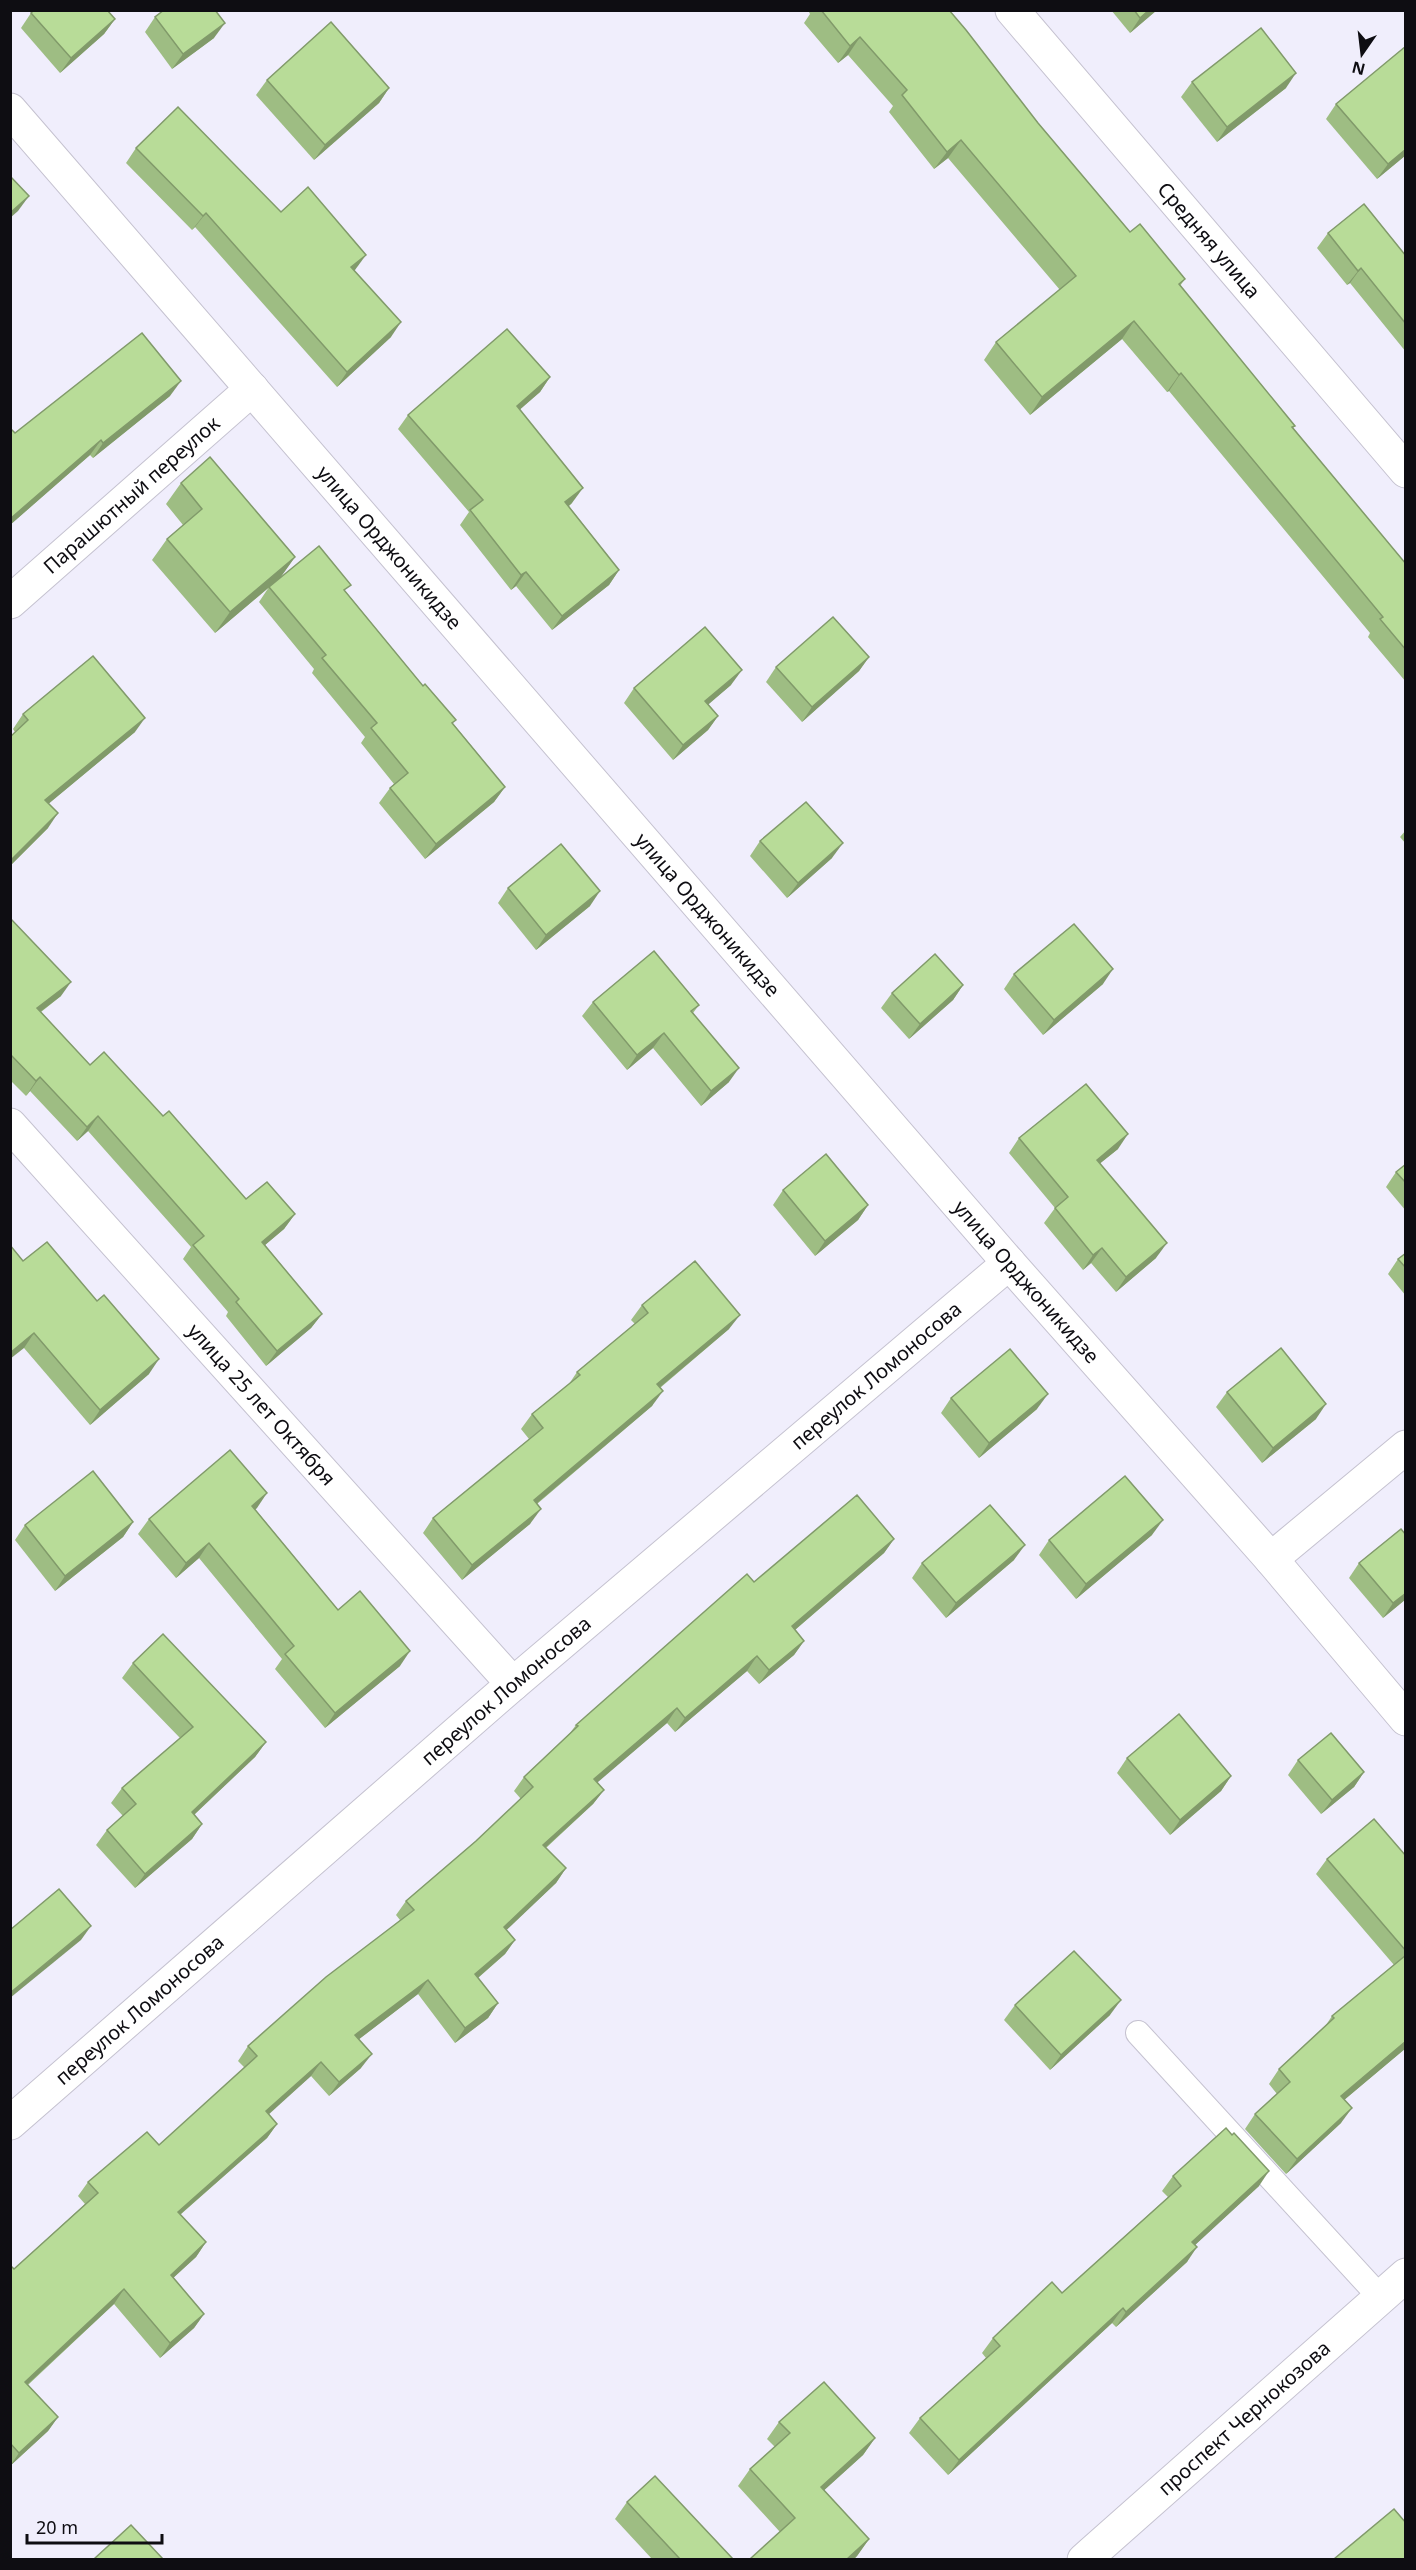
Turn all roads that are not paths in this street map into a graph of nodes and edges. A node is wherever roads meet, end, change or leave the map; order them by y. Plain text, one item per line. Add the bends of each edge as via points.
1 (1012, 10) edge
2 (10, 110) edge
3 (252, 388) junction
4 (1406, 471) edge
5 (10, 602) edge
6 (10, 1125) edge
7 (1009, 1263) junction
8 (1406, 1447) edge
9 (1271, 1559) junction
10 (513, 1684) junction
11 (1406, 1719) edge
12 (1138, 2033) dead end
13 (10, 2123) edge
14 (1406, 2275) edge
15 (1380, 2297) junction
16 (1084, 2559) edge

1 - 4 street, Средняя улица
2 - 3 street, улица Орджоникидзе
3 - 5 street, Парашютный переулок
3 - 7 street, улица Орджоникидзе
6 - 10 street, улица 25 лет Октября
7 - 9 street, улица Орджоникидзе
7 - 10 street, переулок Ломоносова
8 - 9 street
9 - 11 street, улица Орджоникидзе
10 - 13 street, переулок Ломоносова
12 - 15 lane
14 - 15 street, проспект Чернокозова
15 - 16 street, проспект Чернокозова

